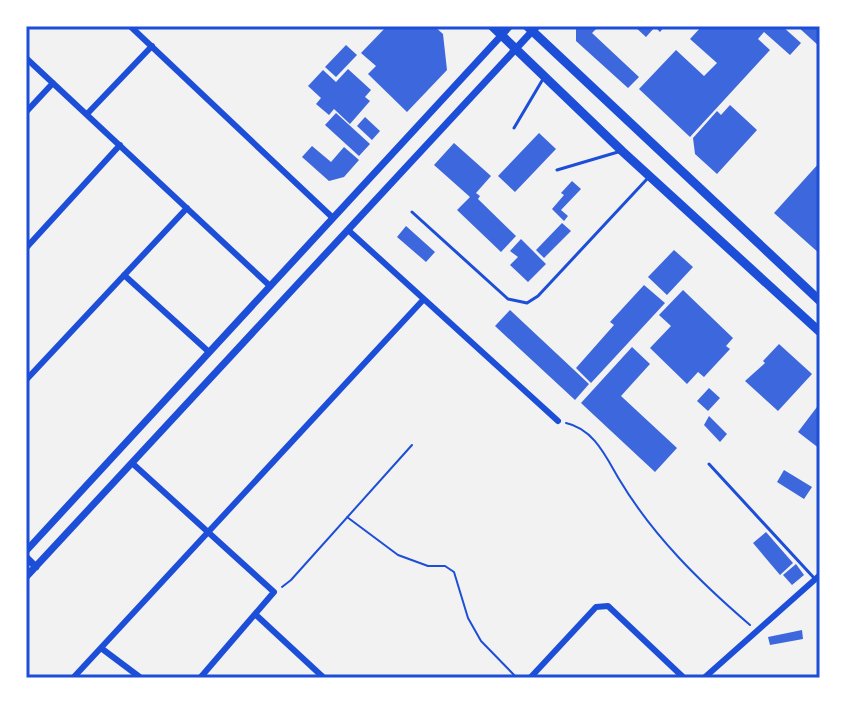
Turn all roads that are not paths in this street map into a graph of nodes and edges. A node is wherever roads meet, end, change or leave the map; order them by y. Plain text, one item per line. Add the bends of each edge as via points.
1 (130, 26) edge
2 (492, 26) edge
3 (510, 26) edge
4 (532, 28) edge
5 (502, 35) junction
6 (152, 46) junction
7 (516, 49) junction
8 (26, 58) edge
9 (545, 76) junction
10 (53, 83) junction
11 (26, 112) edge
12 (87, 114) junction
13 (514, 128) dead end
14 (120, 145) junction
15 (622, 151) junction
16 (557, 170) dead end
17 (650, 176) junction
18 (187, 208) junction
19 (412, 212) dead end
20 (333, 218) junction
21 (348, 230) junction
22 (26, 248) edge
23 (124, 275) junction
24 (270, 286) junction
25 (423, 300) junction
26 (820, 301) edge
27 (820, 332) edge
28 (209, 352) junction
29 (26, 363) edge
30 (223, 365) junction
31 (34, 371) junction
32 (26, 380) edge
33 (558, 421) road end
34 (132, 463) junction
35 (709, 464) dead end
36 (208, 530) junction
37 (26, 551) edge
38 (26, 557) edge
39 (36, 567) junction
40 (26, 577) edge
41 (817, 577) edge
42 (255, 614) junction
43 (101, 648) junction
44 (73, 678) edge
45 (141, 678) edge
46 (200, 678) edge
47 (324, 678) edge
48 (530, 678) edge
49 (684, 678) edge
50 (704, 678) edge

1 - 6 street
2 - 5 highway
3 - 5 street
4 - 7 street
4 - 26 highway
5 - 7 highway
5 - 20 street
6 - 12 street
6 - 20 street
7 - 9 highway
7 - 21 street
8 - 10 street
9 - 13 lane
9 - 15 highway
10 - 11 street
10 - 12 street
12 - 14 street
14 - 18 street
14 - 22 street
15 - 16 lane
15 - 17 highway
17 - 19 lane via 527,303 508,299
17 - 27 highway
18 - 23 street
18 - 24 street
20 - 21 street
20 - 24 street
21 - 25 street
21 - 30 street
23 - 28 street
23 - 31 street
24 - 28 street
25 - 33 street
25 - 36 street
28 - 30 street
28 - 37 street
29 - 31 street
30 - 34 street
31 - 32 street
34 - 36 street
34 - 39 street
35 - 41 lane
36 - 42 street via 274,592
36 - 43 street
38 - 39 street
39 - 40 street
41 - 50 street
42 - 46 street
42 - 47 street
43 - 44 street
43 - 45 street
48 - 49 street via 601,604

